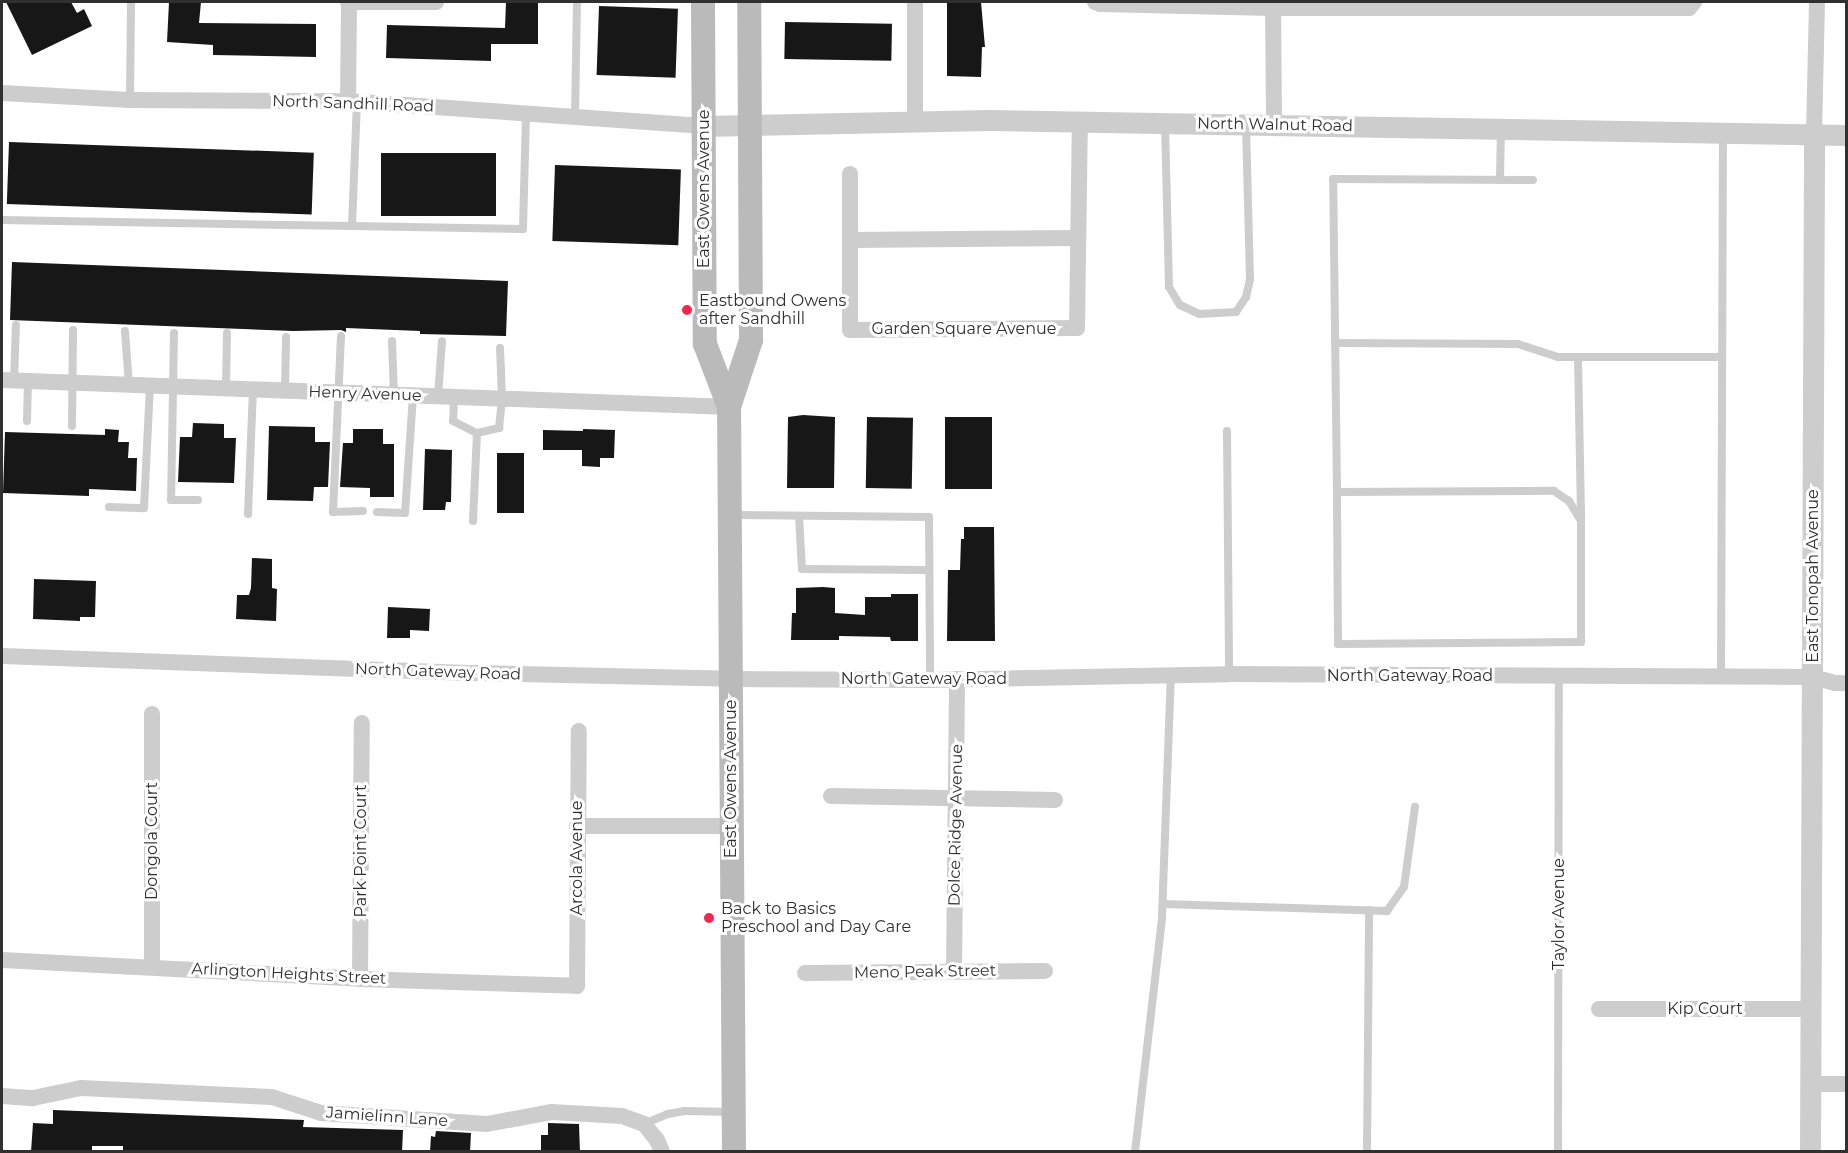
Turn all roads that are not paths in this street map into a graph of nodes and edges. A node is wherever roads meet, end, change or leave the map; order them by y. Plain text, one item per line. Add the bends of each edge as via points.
1 (131, 2) edge
2 (348, 2) edge
3 (436, 2) edge
4 (577, 2) edge
5 (703, 2) edge
6 (749, 2) edge
7 (915, 2) edge
8 (1095, 2) edge
9 (1817, 2) edge
10 (1273, 5) edge
11 (1691, 5) edge
12 (2, 93) edge
13 (130, 100) junction
14 (352, 102) junction
15 (526, 113) junction
16 (575, 115) junction
17 (1080, 121) junction
18 (915, 122) junction
19 (1165, 123) junction
20 (1246, 124) junction
21 (750, 125) junction
22 (1274, 125) junction
23 (704, 126) junction
24 (1500, 129) junction
25 (1723, 133) junction
26 (1814, 135) junction
27 (1846, 135) edge
28 (849, 174) dead end
29 (1500, 180) junction
30 (1533, 180) dead end
31 (2, 220) edge
32 (352, 226) junction
33 (1078, 238) junction
34 (850, 240) junction
35 (16, 325) dead end
36 (73, 330) dead end
37 (124, 331) dead end
38 (174, 333) dead end
39 (227, 333) dead end
40 (340, 336) dead end
41 (286, 337) dead end
42 (392, 341) dead end
43 (442, 341) dead end
44 (1335, 344) junction
45 (500, 348) dead end
46 (1578, 357) junction
47 (1721, 357) junction
48 (14, 380) edge
49 (71, 382) junction
50 (129, 385) junction
51 (150, 386) junction
52 (173, 386) junction
53 (226, 388) junction
54 (253, 390) junction
55 (285, 391) junction
56 (340, 392) junction
57 (394, 395) junction
58 (413, 396) junction
59 (446, 397) junction
60 (502, 399) junction
61 (729, 407) junction
62 (27, 421) dead end
63 (72, 426) dead end
64 (1227, 431) dead end
65 (477, 433) junction
66 (1337, 492) junction
67 (198, 500) dead end
68 (109, 507) dead end
69 (363, 511) dead end
70 (377, 512) dead end
71 (248, 514) dead end
72 (730, 515) junction
73 (799, 516) junction
74 (473, 521) dead end
75 (1581, 521) junction
76 (928, 570) junction
77 (2, 656) edge
78 (1229, 674) junction
79 (1171, 675) junction
80 (1721, 676) junction
81 (1559, 677) junction
82 (1813, 677) junction
83 (957, 679) junction
84 (731, 680) junction
85 (930, 680) junction
86 (1846, 682) edge
87 (152, 714) dead end
88 (362, 723) dead end
89 (579, 731) dead end
90 (831, 796) dead end
91 (957, 797) junction
92 (1055, 800) dead end
93 (1415, 807) dead end
94 (577, 826) junction
95 (732, 826) junction
96 (1163, 904) junction
97 (1369, 910) junction
98 (2, 960) edge
99 (152, 967) junction
100 (954, 971) junction
101 (1045, 971) dead end
102 (805, 973) dead end
103 (360, 979) junction
104 (577, 986) joint
105 (1599, 1009) dead end
106 (1810, 1009) junction
107 (1810, 1084) junction
108 (1846, 1084) edge
109 (2, 1096) edge
110 (734, 1112) junction
111 (644, 1124) junction
112 (660, 1146) edge
113 (734, 1152) edge
114 (1135, 1152) edge
115 (1367, 1152) edge
116 (1558, 1152) edge
117 (1810, 1152) edge

1 - 13 lane
2 - 3 street
2 - 14 street
4 - 16 lane
5 - 23 main road, East Owens Avenue
6 - 21 main road, East Owens Avenue
7 - 18 street
8 - 10 street
9 - 26 street, East Tonopah Avenue
10 - 11 street
10 - 22 street
12 - 13 street, North Sandhill Road
13 - 14 street, North Sandhill Road
14 - 15 street, North Sandhill Road
14 - 32 lane
15 - 16 street, North Sandhill Road
15 - 32 lane via 523,230
16 - 23 street, North Sandhill Road
17 - 18 street, North Walnut Road
17 - 19 street, North Walnut Road
17 - 33 street, Garden Square Avenue
18 - 21 street, North Walnut Road
19 - 20 street, North Walnut Road
19 - 20 lane via 1169,287 1180,305 1199,314 1236,312 1246,297 1250,279
20 - 22 street, North Walnut Road
21 - 23 street, North Walnut Road
21 - 61 main road, East Owens Avenue via 751,340
22 - 24 street, North Walnut Road
23 - 61 main road, East Owens Avenue via 705,344
24 - 25 street, North Walnut Road
24 - 29 lane
25 - 26 street, North Walnut Road
25 - 47 lane
26 - 27 street, North Walnut Road
26 - 82 street, East Tonopah Avenue
28 - 34 street, Garden Square Avenue
29 - 30 lane
29 - 44 lane via 1333,179
31 - 32 lane
33 - 34 street
33 - 34 street, Garden Square Avenue via 1077,328 1041,329 850,330
35 - 48 lane
36 - 49 lane
37 - 50 lane
38 - 52 lane
39 - 53 lane
40 - 56 lane
41 - 55 lane
42 - 57 lane
43 - 59 lane
44 - 46 lane via 1518,344 1558,357
44 - 66 lane
45 - 60 lane
46 - 47 lane
46 - 75 lane
47 - 80 lane
48 - 49 street, Henry Avenue
48 - 62 lane
49 - 50 street, Henry Avenue
49 - 63 lane
50 - 51 street, Henry Avenue
51 - 52 street, Henry Avenue
51 - 68 lane via 144,508
52 - 53 street, Henry Avenue
52 - 67 lane via 171,500
53 - 54 street, Henry Avenue
54 - 55 street, Henry Avenue
54 - 71 lane
55 - 56 street, Henry Avenue
56 - 57 street, Henry Avenue
56 - 69 lane via 333,512
57 - 58 street, Henry Avenue
58 - 59 street, Henry Avenue
58 - 70 lane via 405,513
59 - 60 street, Henry Avenue
59 - 65 lane via 453,421
60 - 61 street, Henry Avenue
60 - 65 lane via 499,428
61 - 72 main road, East Owens Avenue
64 - 78 lane
65 - 74 lane
66 - 75 lane via 1554,491 1569,501
66 - 75 lane via 1338,644 1581,642
72 - 73 lane
72 - 84 main road, East Owens Avenue
73 - 76 lane via 802,568
73 - 76 lane via 929,517
76 - 85 lane
77 - 84 street, North Gateway Road
78 - 79 street, North Gateway Road
78 - 81 street, North Gateway Road
79 - 83 street, North Gateway Road
79 - 96 lane
80 - 81 street, North Gateway Road
80 - 82 street, North Gateway Road
81 - 116 lane, Taylor Avenue
82 - 86 street, North Gateway Road
82 - 106 street, East Tonopah Avenue
83 - 85 street, North Gateway Road
83 - 91 street, Dolce Ridge Avenue
84 - 85 street, North Gateway Road
84 - 95 main road, East Owens Avenue
87 - 99 street, Dongola Court
88 - 103 street, Park Point Court
89 - 94 street, Arcola Avenue
90 - 91 street
91 - 92 street
91 - 100 street, Dolce Ridge Avenue
93 - 97 lane via 1404,886 1387,911
94 - 95 street
94 - 104 street, Arcola Avenue
95 - 110 main road, East Owens Avenue
96 - 97 lane
96 - 114 lane
97 - 115 lane
98 - 99 street, Arlington Heights Street
99 - 103 street, Arlington Heights Street
100 - 101 street, Meno Peak Street
100 - 102 street, Meno Peak Street
103 - 104 street, Arlington Heights Street
105 - 106 street, Kip Court
106 - 107 street, East Tonopah Avenue
107 - 108 street
107 - 117 street, East Tonopah Avenue
109 - 111 street, Jamielinn Lane via 33,1098 81,1088 272,1096 321,1113 487,1124 551,1112 622,1116
110 - 111 lane via 686,1111
110 - 113 main road, East Owens Avenue
111 - 112 street

